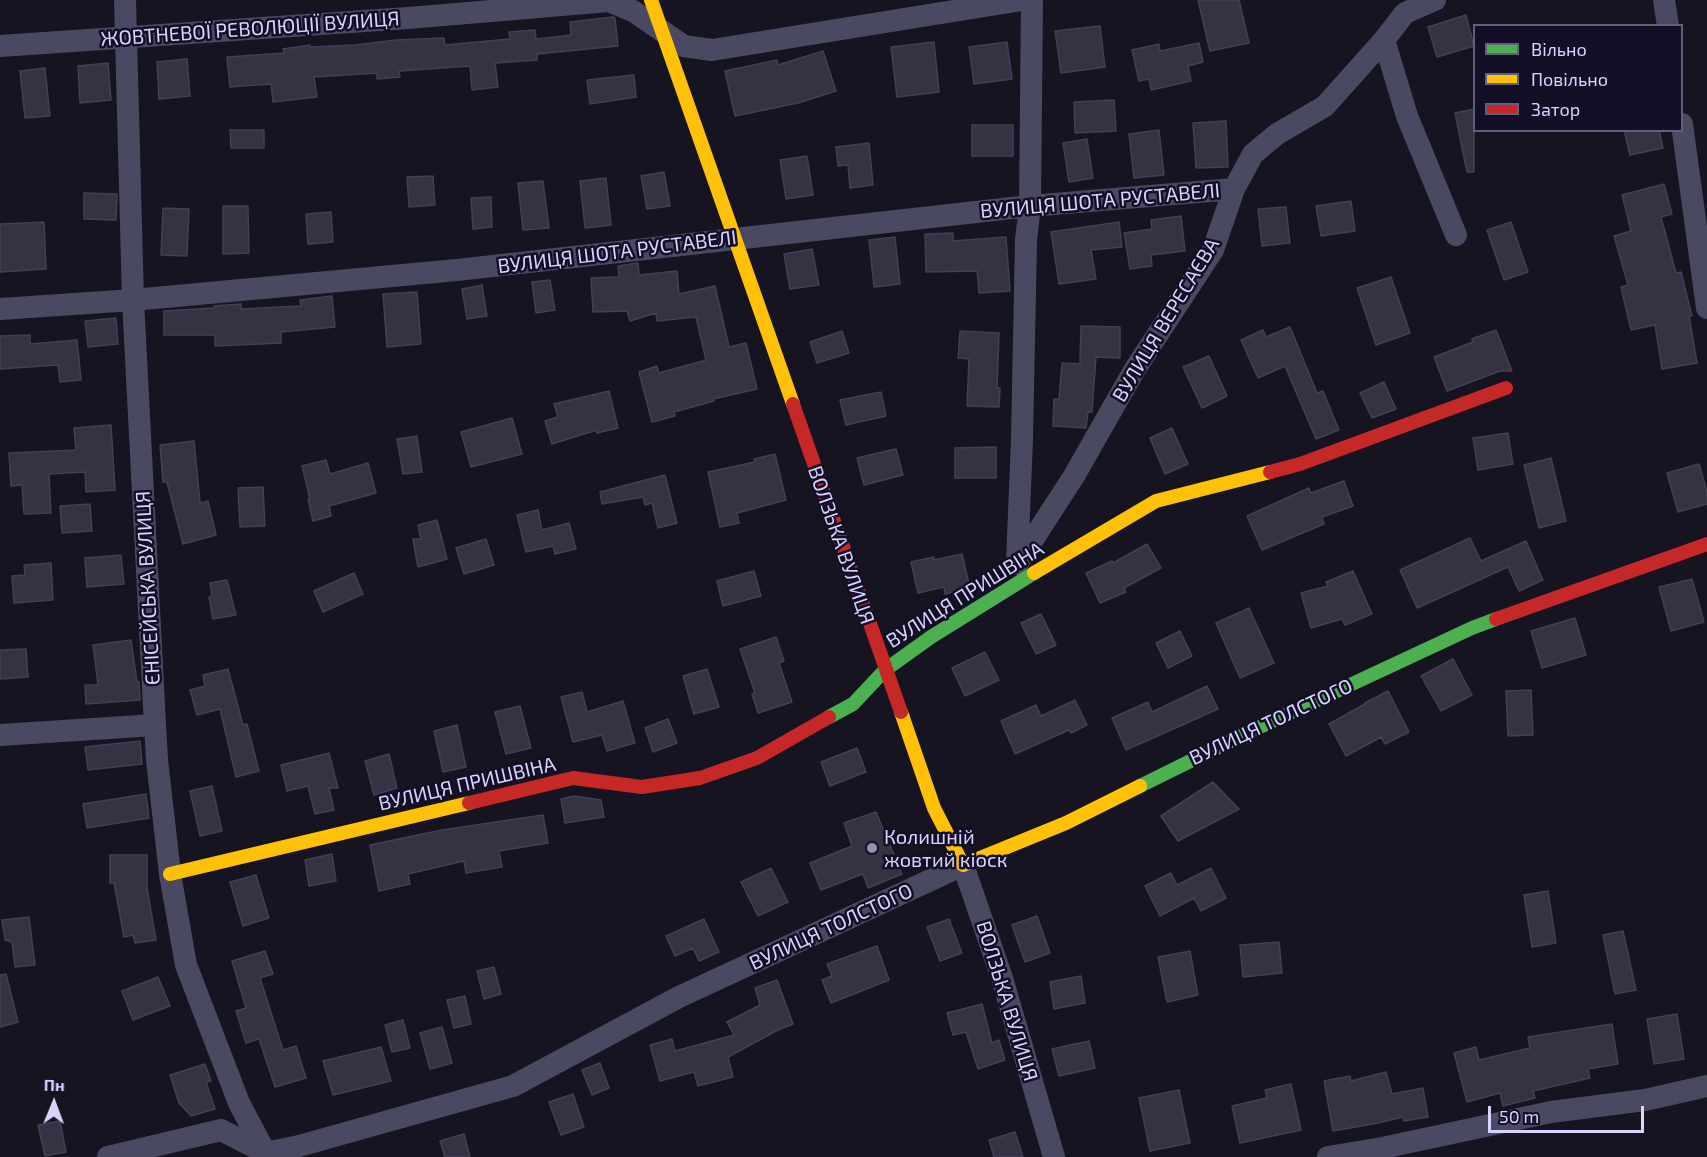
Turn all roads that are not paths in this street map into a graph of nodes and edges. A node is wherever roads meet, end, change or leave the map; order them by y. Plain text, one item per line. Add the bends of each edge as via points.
1 (125, 0) edge
2 (651, 0) edge
3 (1022, 0) edge
4 (1032, 0) edge
5 (1435, 0) edge
6 (1664, 0) edge
7 (1668, 24) edge
8 (660, 28) junction
9 (127, 37) junction
10 (1384, 40) junction
11 (0, 46) edge
12 (1683, 131) edge
13 (1234, 189) junction
14 (1030, 206) junction
15 (1456, 235) dead end
16 (734, 238) junction
17 (133, 300) junction
18 (1707, 308) edge
19 (0, 309) edge
20 (1506, 388) dead end
21 (1707, 544) edge
22 (1016, 573) junction
23 (885, 670) junction
24 (155, 725) junction
25 (0, 735) edge
26 (963, 865) junction
27 (170, 874) junction
28 (1707, 1086) edge
29 (267, 1155) edge
30 (108, 1157) edge
31 (1054, 1157) edge
32 (1328, 1157) edge

1 - 9 street, ЄНІСЕЙСЬКА ВУЛИЦЯ
2 - 8 street, ВОЛЗЬКА ВУЛИЦЯ
3 - 8 street, ЖОВТНЕВОЇ РЕВОЛЮЦІЇ ВУЛИЦЯ via 712,50 684,46
4 - 14 street
5 - 10 street, ВУЛИЦЯ ВЕРЕСАЄВА via 1405,13
6 - 7 street
8 - 9 street, ЖОВТНЕВОЇ РЕВОЛЮЦІЇ ВУЛИЦЯ via 609,1
8 - 16 street, ВОЛЗЬКА ВУЛИЦЯ
9 - 11 street, ЖОВТНЕВОЇ РЕВОЛЮЦІЇ ВУЛИЦЯ
9 - 17 street, ЄНІСЕЙСЬКА ВУЛИЦЯ
10 - 13 street, ВУЛИЦЯ ВЕРЕСАЄВА via 1325,106 1277,134 1253,154
10 - 15 street via 1407,116
12 - 18 street
13 - 14 street, ВУЛИЦЯ ШОТА РУСТАВЕЛІ
13 - 22 street, ВУЛИЦЯ ВЕРЕСАЄВА via 1213,250 1135,369
14 - 16 street, ВУЛИЦЯ ШОТА РУСТАВЕЛІ
14 - 22 street
16 - 17 street, ВУЛИЦЯ ШОТА РУСТАВЕЛІ via 457,270
16 - 23 street, ВОЛЗЬКА ВУЛИЦЯ
17 - 19 street, ВУЛИЦЯ ШОТА РУСТАВЕЛІ
17 - 24 street, ЄНІСЕЙСЬКА ВУЛИЦЯ
20 - 22 street, ВУЛИЦЯ ПРИШВІНА via 1300,464 1156,501
21 - 26 street, ВУЛИЦЯ ТОЛСТОГО via 1472,628 1066,823
22 - 23 street, ВУЛИЦЯ ПРИШВІНА
23 - 26 street, ВОЛЗЬКА ВУЛИЦЯ via 934,808
23 - 27 street, ВУЛИЦЯ ПРИШВІНА via 853,704 757,758 700,778 642,787 573,778
24 - 25 street
24 - 27 street, ЄНІСЕЙСЬКА ВУЛИЦЯ
26 - 29 street, ВУЛИЦЯ ТОЛСТОГО via 680,997 513,1086
26 - 31 street, ВОЛЗЬКА ВУЛИЦЯ via 1002,978
27 - 29 street, ЄНІСЕЙСЬКА ВУЛИЦЯ via 186,965 239,1103
28 - 32 street via 1645,1100 1551,1112
29 - 30 street via 221,1130

